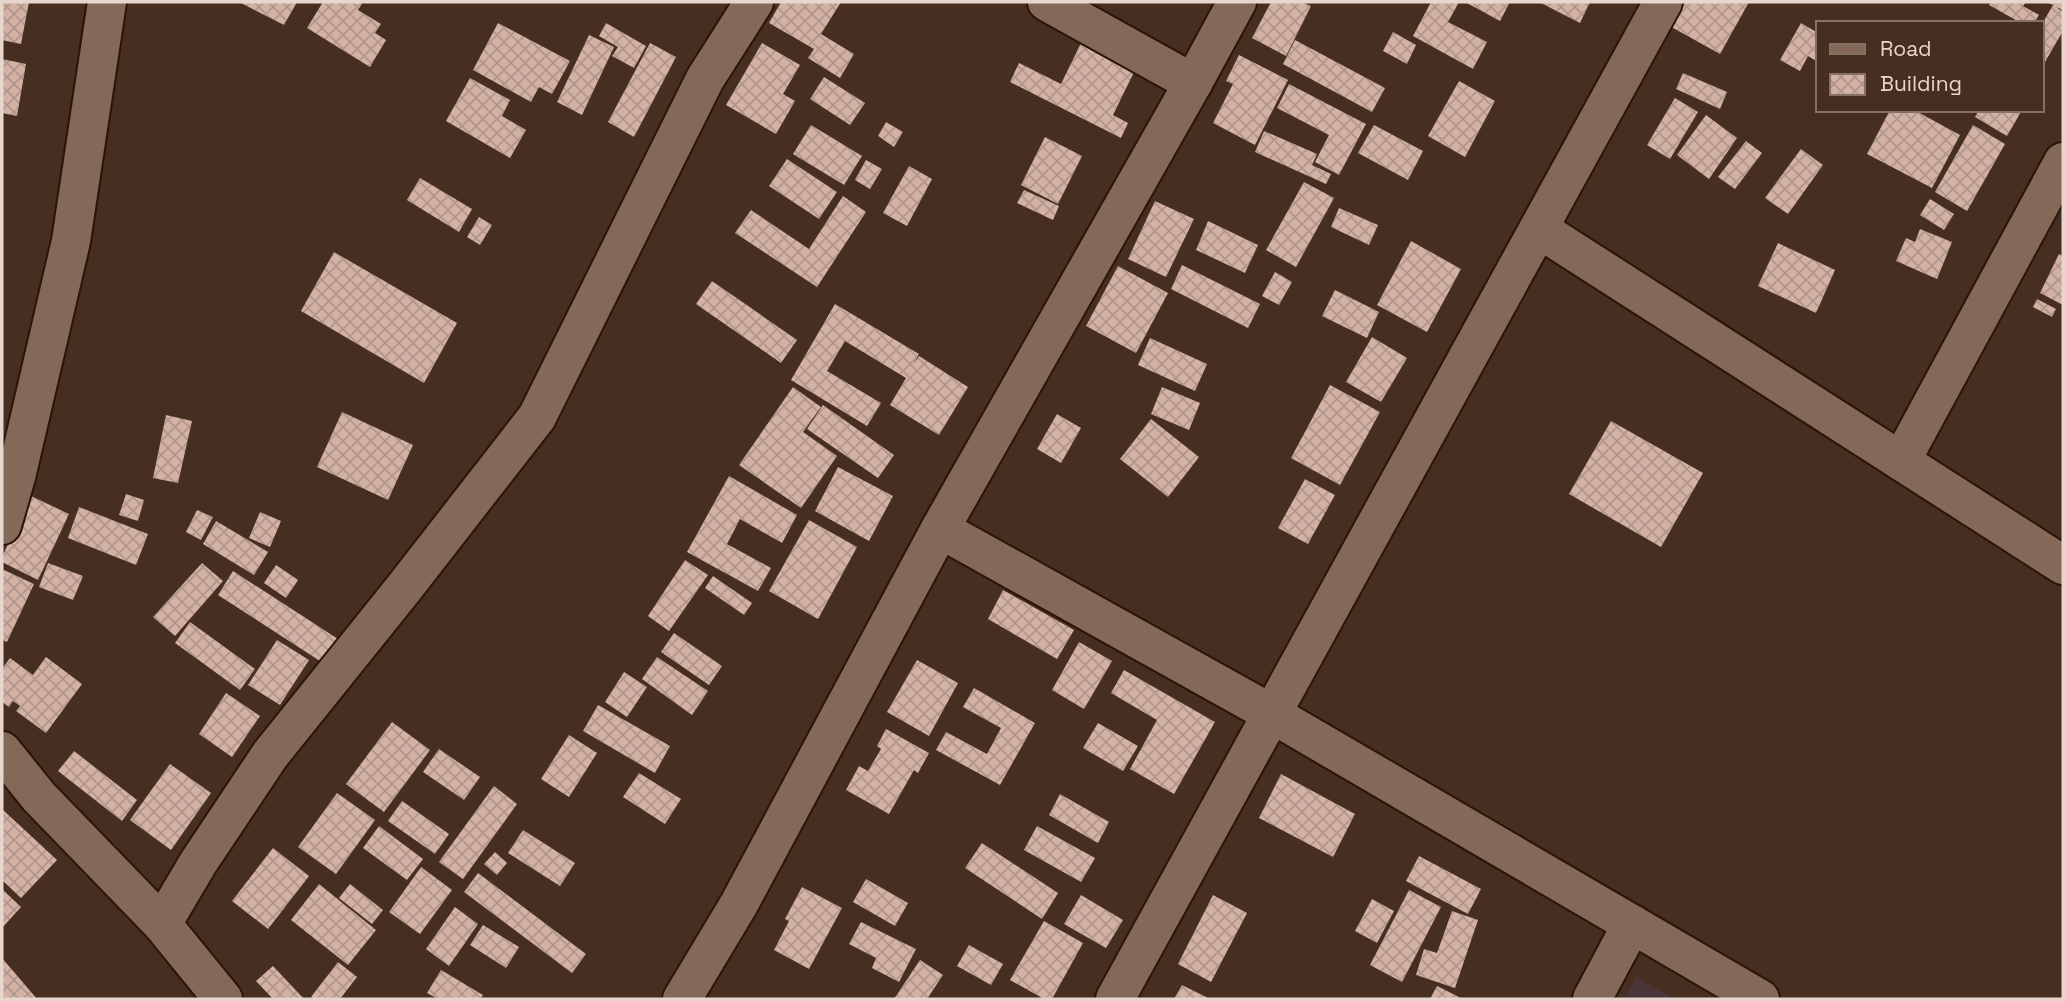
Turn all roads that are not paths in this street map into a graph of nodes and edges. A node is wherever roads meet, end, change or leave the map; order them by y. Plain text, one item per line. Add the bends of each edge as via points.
1 (107, 2) edge
2 (754, 2) edge
3 (1047, 2) edge
4 (1237, 2) edge
5 (1663, 2) edge
6 (1193, 83) junction
7 (2063, 162) edge
8 (1539, 229) junction
9 (1901, 461) junction
10 (2, 525) edge
11 (940, 528) junction
12 (2063, 565) edge
13 (1272, 714) junction
14 (2, 751) edge
15 (162, 924) junction
16 (1632, 924) junction
17 (223, 999) edge
18 (681, 999) edge
19 (1115, 999) edge
20 (1592, 999) edge
21 (1760, 999) edge

1 - 10 street via 71,241
2 - 15 street via 705,79 537,417 270,755
3 - 6 street
4 - 6 street
5 - 8 street
6 - 11 street
7 - 9 street
8 - 9 street
8 - 13 street
9 - 12 street
11 - 13 street
11 - 18 street via 746,892
13 - 16 street
13 - 19 street
14 - 15 street via 39,797
15 - 17 street
16 - 20 street
16 - 21 street

